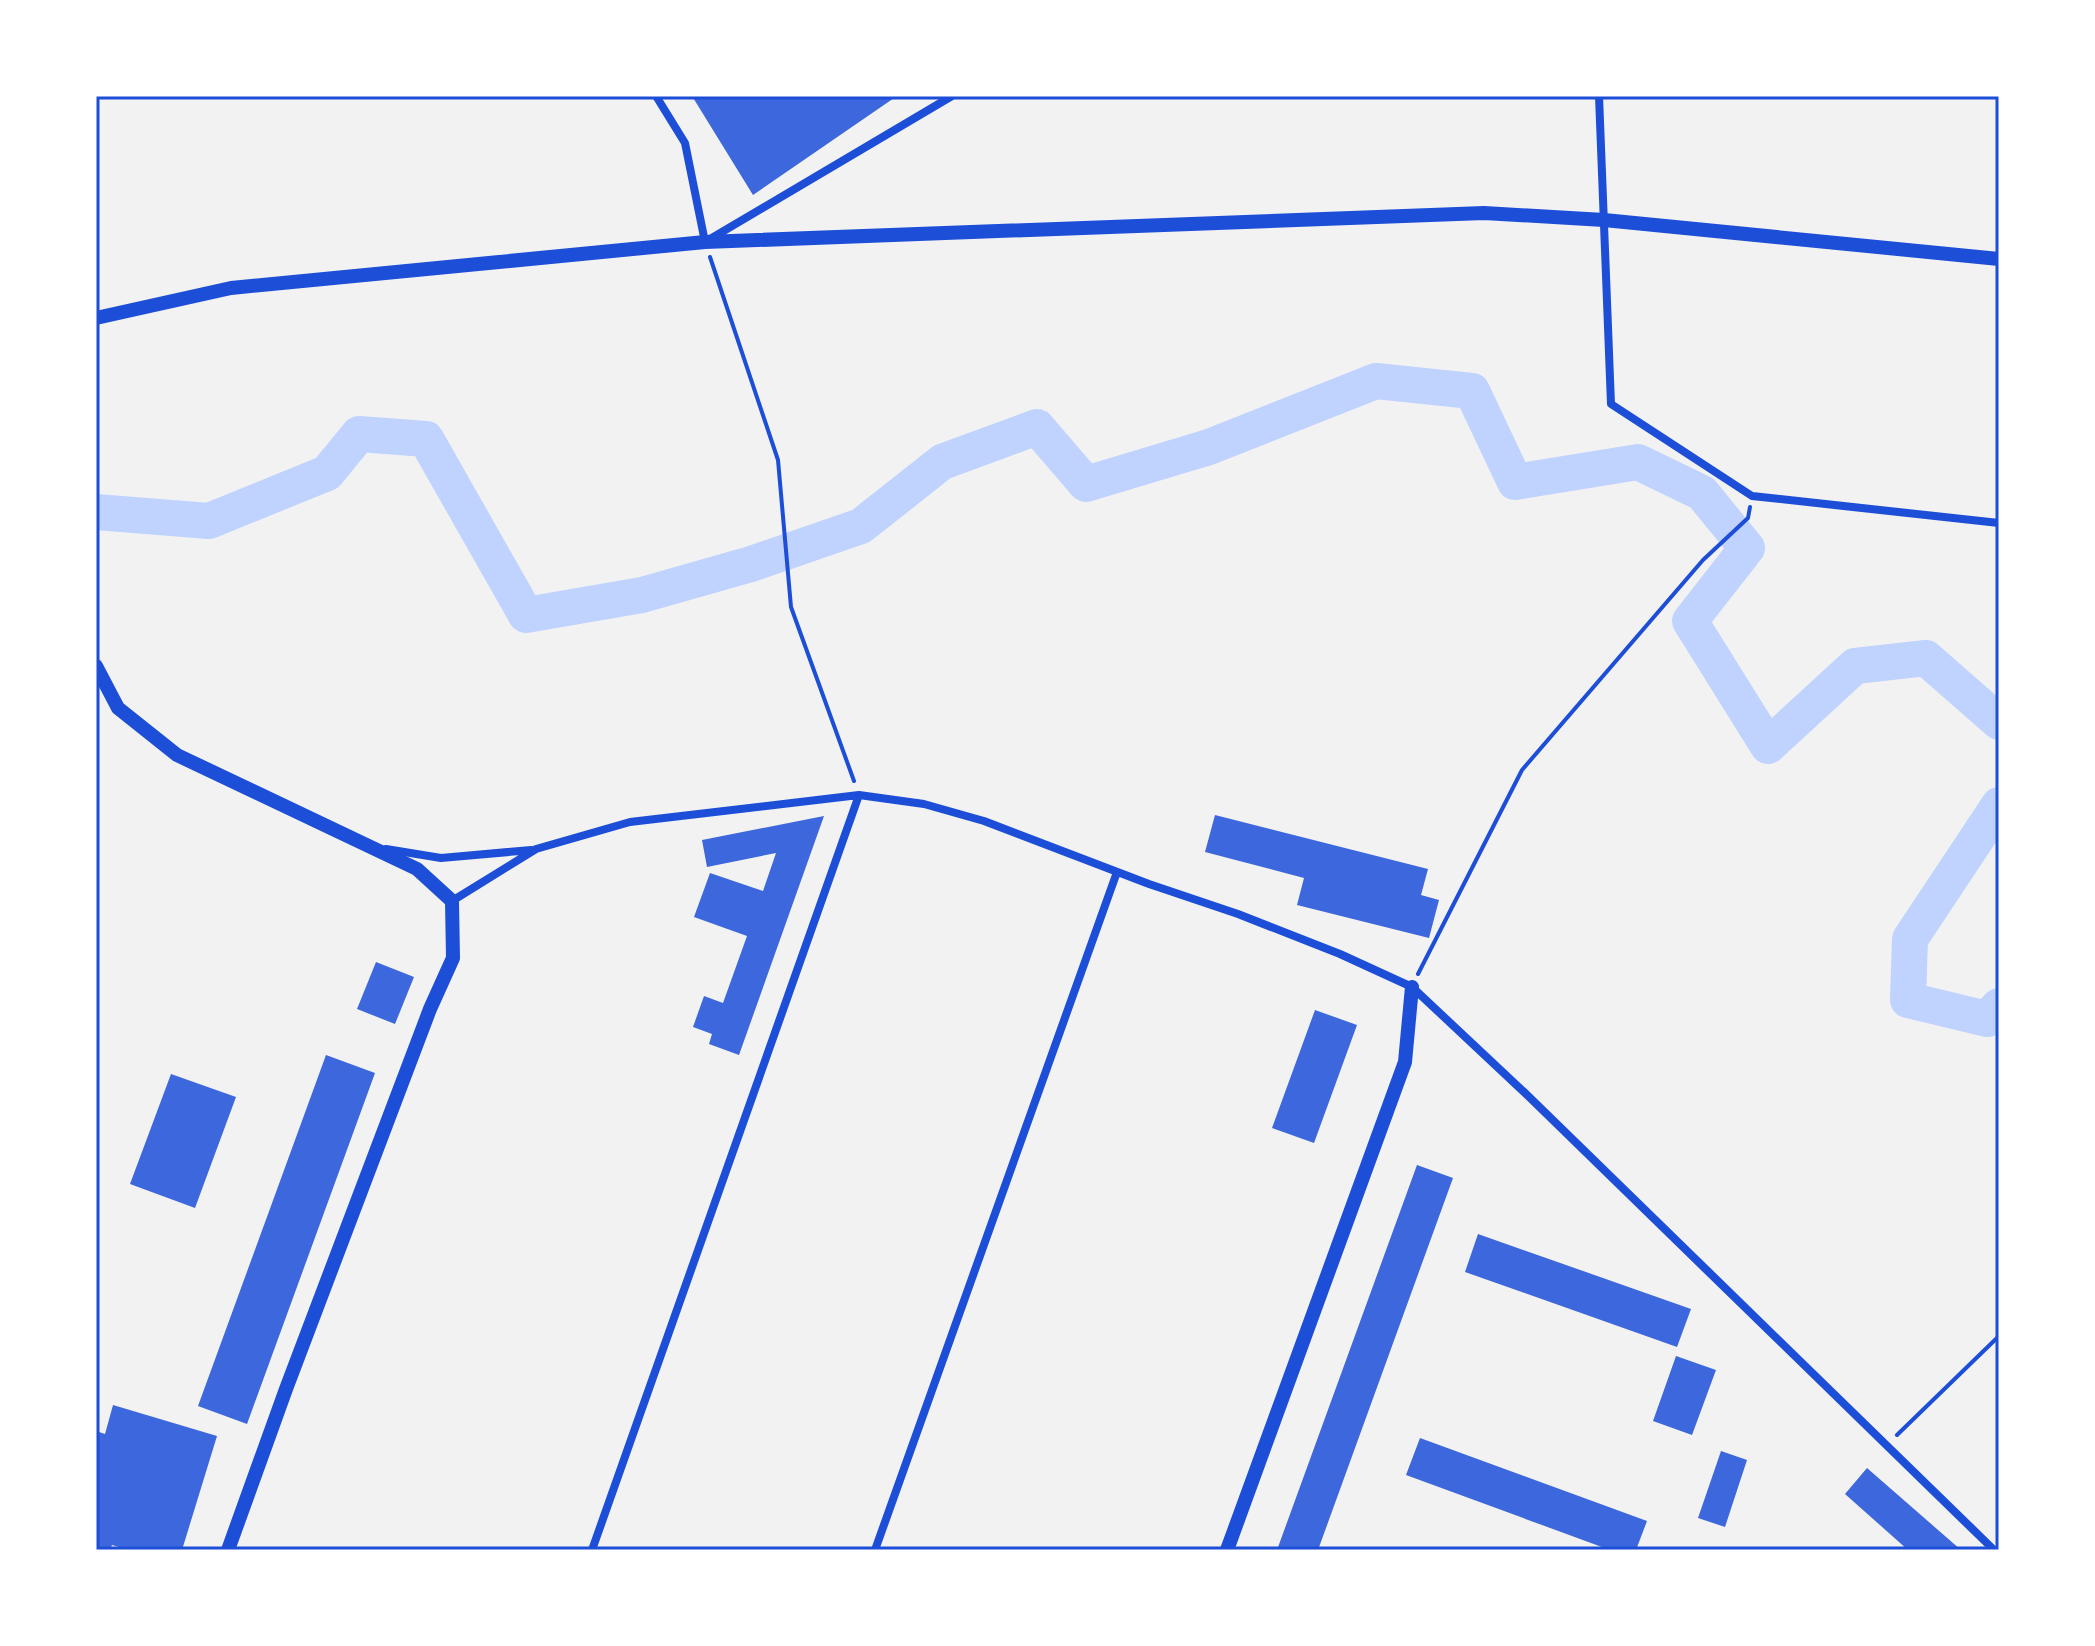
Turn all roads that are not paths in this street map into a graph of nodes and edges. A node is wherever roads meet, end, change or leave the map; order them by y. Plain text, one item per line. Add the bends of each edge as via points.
1 (656, 96) edge
2 (952, 96) edge
3 (1599, 96) edge
4 (1604, 220) junction
5 (705, 242) junction
6 (1999, 259) edge
7 (96, 318) edge
8 (1999, 523) edge
9 (96, 666) edge
10 (859, 795) junction
11 (366, 846) junction
12 (536, 849) junction
13 (1117, 872) junction
14 (452, 901) junction
15 (1412, 987) junction
16 (228, 1550) edge
17 (592, 1550) edge
18 (875, 1550) edge
19 (1227, 1550) edge
20 (1994, 1550) edge

1 - 5 street via 685,143
2 - 5 street
3 - 4 street
4 - 5 street via 1484,213
4 - 6 street
4 - 8 street via 1611,404 1752,496
5 - 7 street via 231,288
9 - 11 street via 118,708 177,755
10 - 12 street via 630,822
10 - 13 street via 924,804 984,821
10 - 17 street
11 - 12 street via 441,858
11 - 14 street via 417,869
12 - 14 street
13 - 15 street via 1238,914
13 - 18 street
14 - 16 street via 453,958
15 - 19 street via 1405,1062
15 - 20 street

